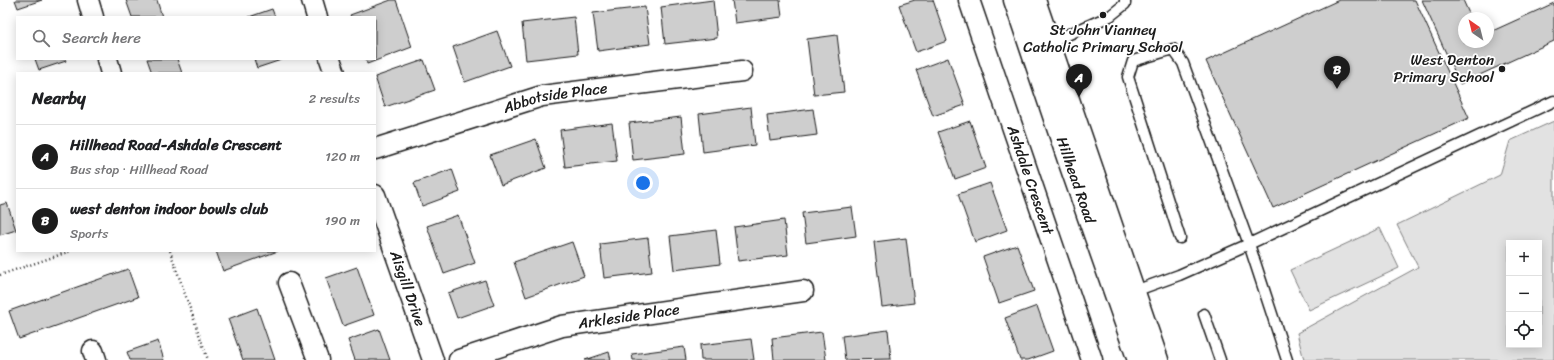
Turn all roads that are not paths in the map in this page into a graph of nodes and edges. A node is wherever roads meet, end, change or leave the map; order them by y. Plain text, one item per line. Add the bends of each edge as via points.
1 (88, 0) edge
2 (312, 0) edge
3 (969, 0) edge
4 (1015, 0) edge
5 (1034, 0) edge
6 (1125, 0) edge
7 (93, 16) edge
8 (317, 16) edge
9 (1049, 43) junction
10 (107, 60) edge
11 (330, 60) edge
12 (742, 71) dead end
13 (111, 72) edge
14 (335, 72) edge
15 (1554, 101) edge
16 (376, 149) edge
17 (376, 198) edge
18 (1180, 238) dead end
19 (1249, 244) junction
20 (289, 283) dead end
21 (803, 291) dead end
22 (1125, 294) junction
23 (1204, 314) dead end
24 (318, 360) edge
25 (433, 360) edge
26 (459, 360) edge
27 (1092, 360) edge
28 (1139, 360) edge
29 (1157, 360) edge
30 (1220, 360) edge
31 (1287, 360) edge

1 - 7 street
2 - 8 street
3 - 27 street, Ashdale Crescent
4 - 22 street, Hillhead Road
5 - 9 street, Hillhead Road
6 - 9 lane via 1125,4 1110,16
9 - 22 street, Hillhead Road
10 - 13 street
11 - 14 street
12 - 16 street, Abbotside Place via 542,96
15 - 19 lane
17 - 25 street, Aisgill Drive
18 - 19 lane via 1128,77 1133,61 1173,49 1183,63
19 - 22 lane via 1179,275
19 - 31 lane
20 - 24 street
21 - 26 street, Arkleside Place via 562,326
22 - 28 street, Hillhead Road
22 - 29 street, Hillhead Road
23 - 30 lane

